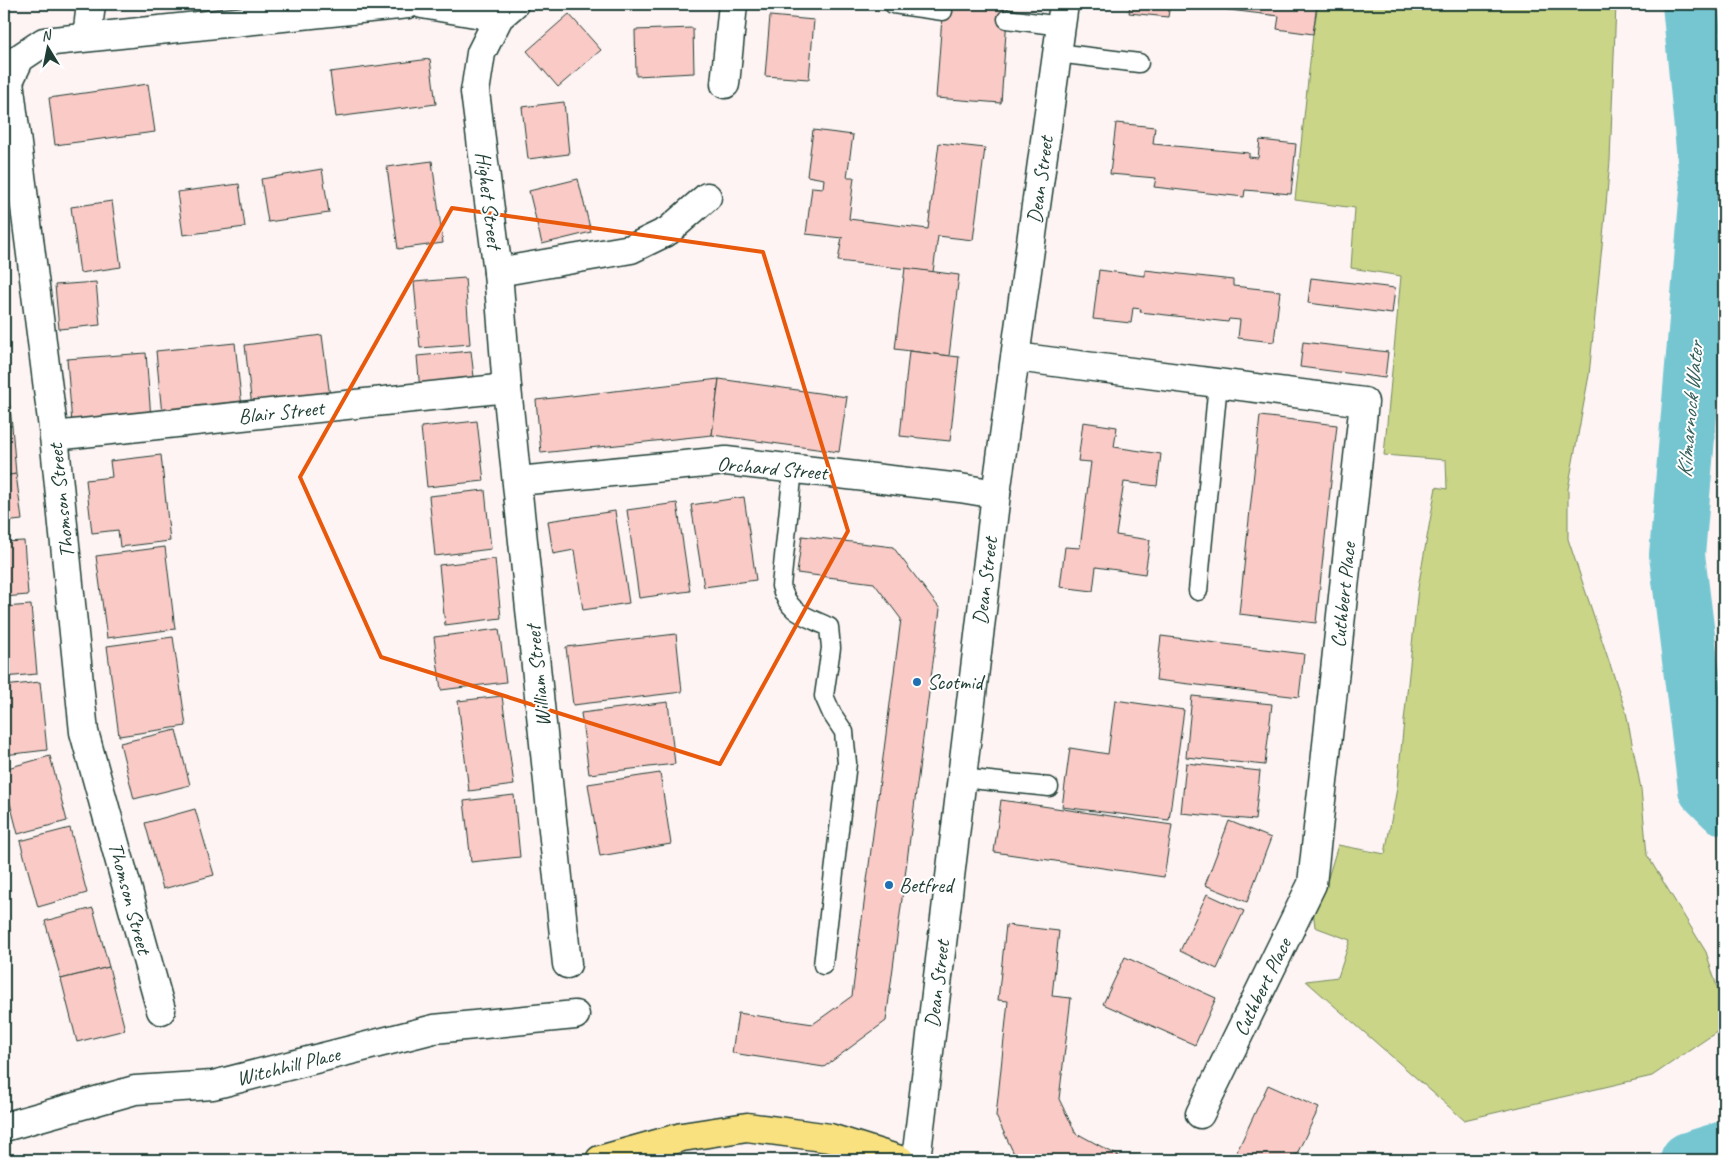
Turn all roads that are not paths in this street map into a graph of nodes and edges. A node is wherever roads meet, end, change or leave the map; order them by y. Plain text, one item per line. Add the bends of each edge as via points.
1 (91, 4) edge
2 (408, 4) edge
3 (422, 4) edge
4 (733, 4) edge
5 (893, 4) edge
6 (506, 10) edge
7 (943, 11) dead end
8 (1063, 15) edge
9 (1007, 19) dead end
10 (87, 37) junction
11 (1058, 53) junction
12 (1139, 63) dead end
13 (725, 84) dead end
14 (707, 197) dead end
15 (498, 272) junction
16 (1016, 357) junction
17 (1218, 383) junction
18 (507, 388) junction
19 (54, 436) junction
20 (793, 469) junction
21 (518, 481) junction
22 (996, 494) junction
23 (1198, 591) dead end
24 (961, 778) junction
25 (1049, 787) dead end
26 (567, 964) dead end
27 (823, 965) dead end
28 (161, 1010) dead end
29 (574, 1016) dead end
30 (1200, 1114) dead end
31 (4, 1127) edge
32 (830, 1138) junction
33 (600, 1160) edge
34 (847, 1160) edge
35 (900, 1160) edge
36 (916, 1160) edge

1 - 10 street
2 - 10 street, Thomson Street
3 - 6 street
4 - 13 street
5 - 7 lane
6 - 15 street, Highet Street via 481,54 475,92
8 - 9 lane
8 - 11 street, Dean Street
10 - 19 street, Thomson Street via 44,42 20,58 9,81
11 - 12 lane
11 - 16 street, Dean Street
14 - 15 street via 668,231 632,249
15 - 18 street, Highet Street
16 - 17 street, Cuthbert Place
16 - 22 street, Dean Street
17 - 23 lane
17 - 30 street, Cuthbert Place via 1364,402 1312,884
18 - 19 street, Blair Street
18 - 21 street, William Street
19 - 28 street, Thomson Street via 84,732
20 - 21 street, Orchard Street via 726,461
20 - 22 street, Orchard Street
20 - 27 lane via 781,586 793,610 829,627 830,648 824,696 844,732 847,763
21 - 26 street, William Street
22 - 24 street, Dean Street
24 - 25 lane
24 - 36 street, Dean Street
29 - 31 street, Witchhill Place via 434,1029 213,1085 135,1090
32 - 33 main road via 747,1127 682,1137
32 - 34 main road
32 - 35 main road

